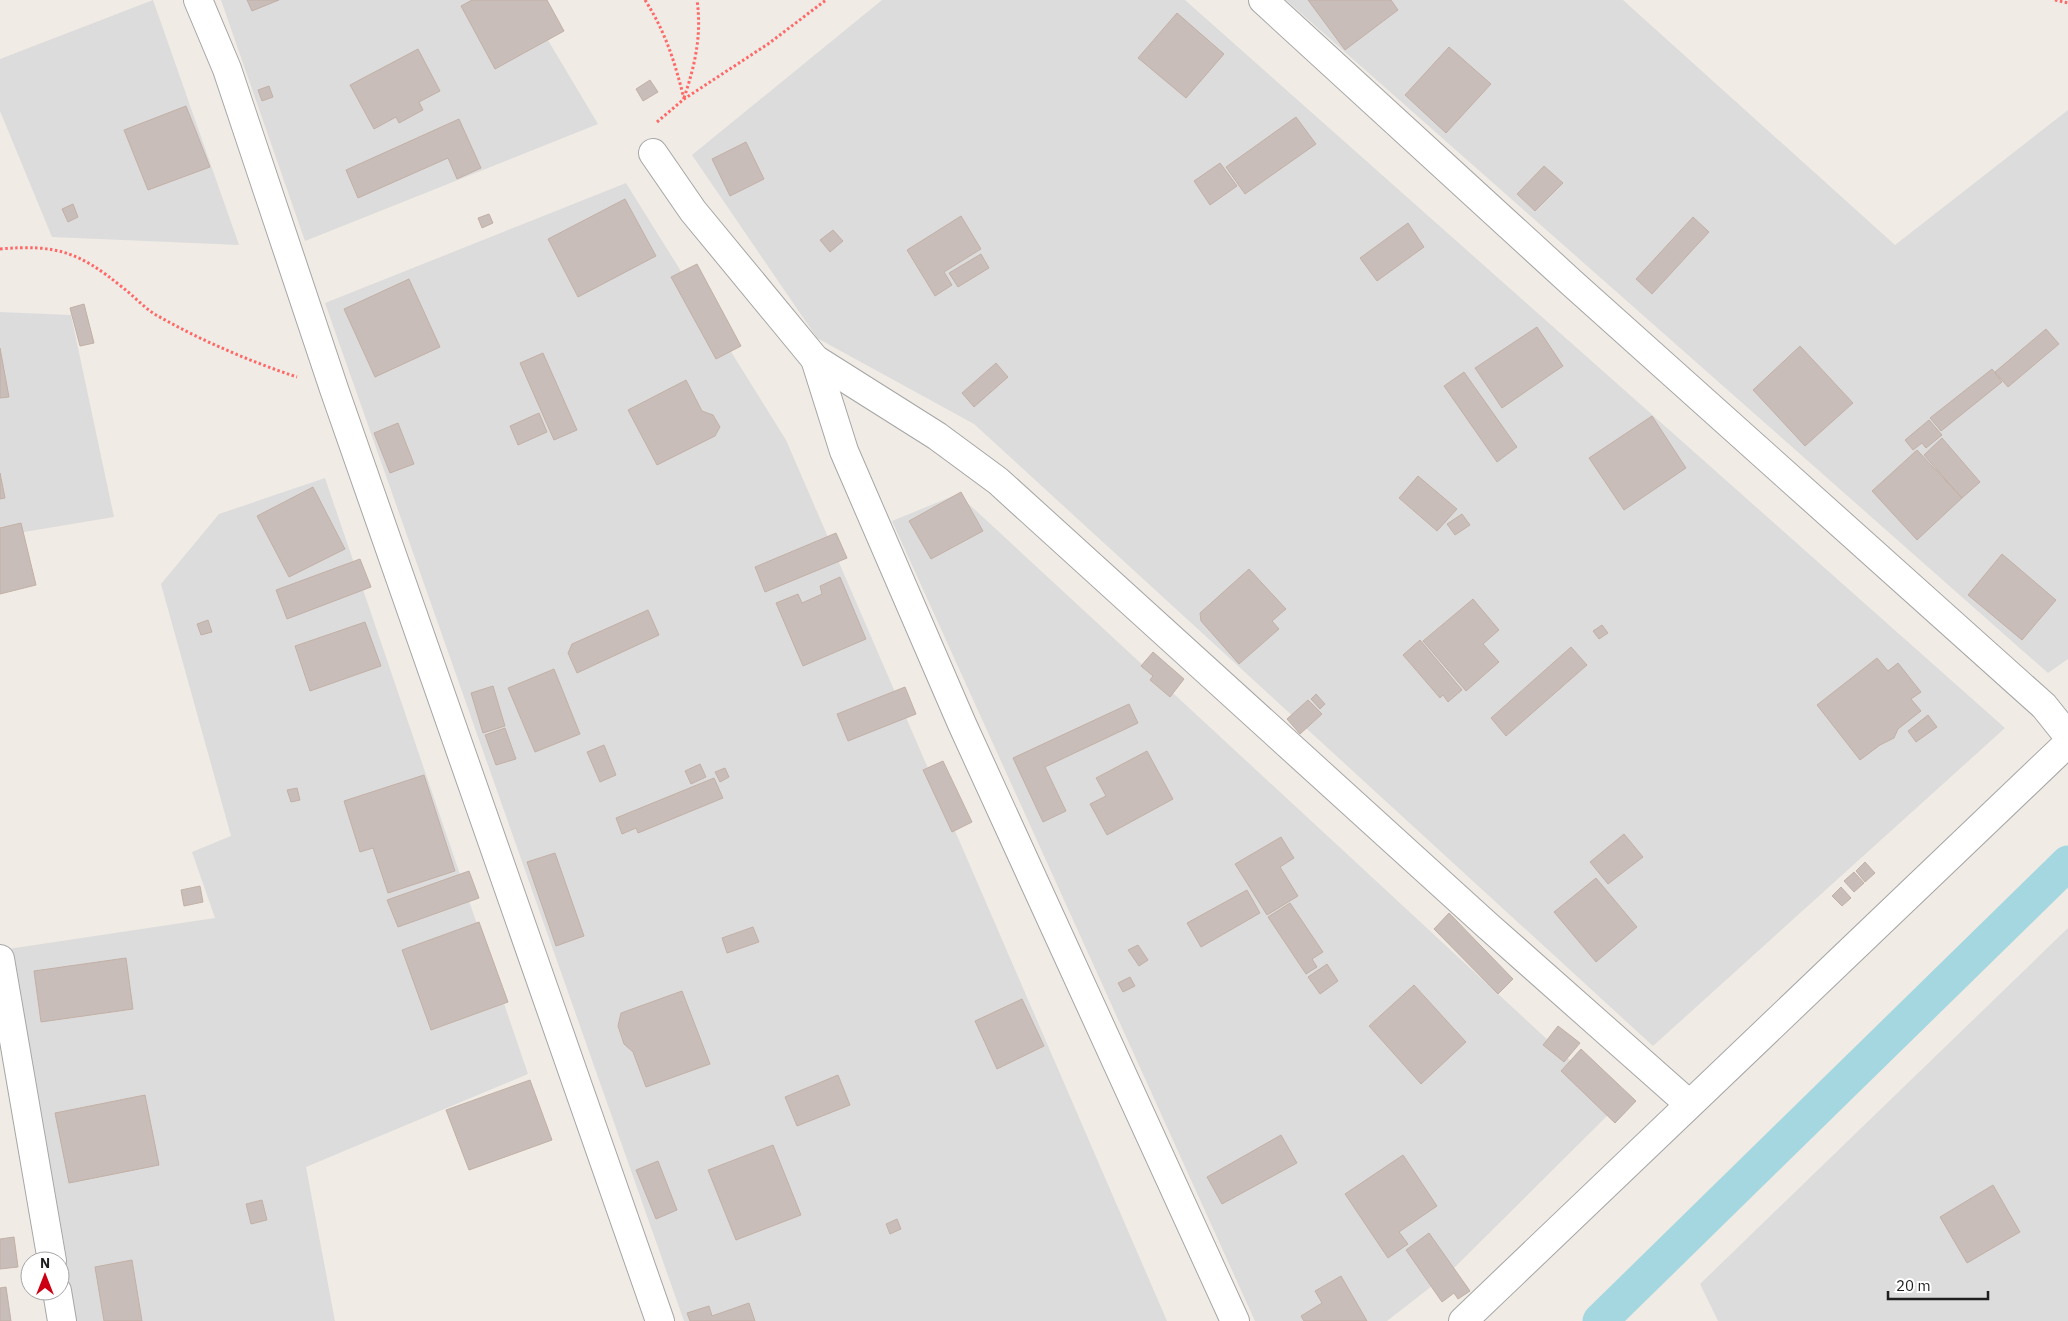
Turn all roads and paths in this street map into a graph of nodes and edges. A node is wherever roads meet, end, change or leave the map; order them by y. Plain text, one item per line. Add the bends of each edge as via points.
1 (198, 0) edge
2 (645, 0) edge
3 (697, 0) edge
4 (826, 0) edge
5 (1263, 0) edge
6 (2055, 0) edge
7 (2068, 3) edge
8 (684, 99) junction
9 (653, 153) joint
10 (0, 249) edge
11 (814, 360) junction
12 (334, 390) junction
13 (2068, 736) edge
14 (2068, 743) edge
15 (0, 959) edge
16 (1689, 1104) junction
17 (50, 1251) edge
18 (59, 1301) edge
19 (62, 1321) edge
20 (660, 1321) edge
21 (1236, 1321) edge
22 (1463, 1321) edge

1 - 12 street via 227,68
2 - 8 path via 665,34
3 - 8 path via 700,25 695,65
4 - 8 path via 768,44
5 - 13 street via 1579,290 2044,706
6 - 7 path
8 - 9 path via 655,124 650,138
9 - 11 street via 693,211
10 - 12 path via 46,248 68,252 97,266 156,315 250,362
11 - 16 street via 937,436 998,481
11 - 21 street via 844,451 962,724
12 - 20 street
14 - 16 street
15 - 17 street
16 - 22 street
18 - 19 street

